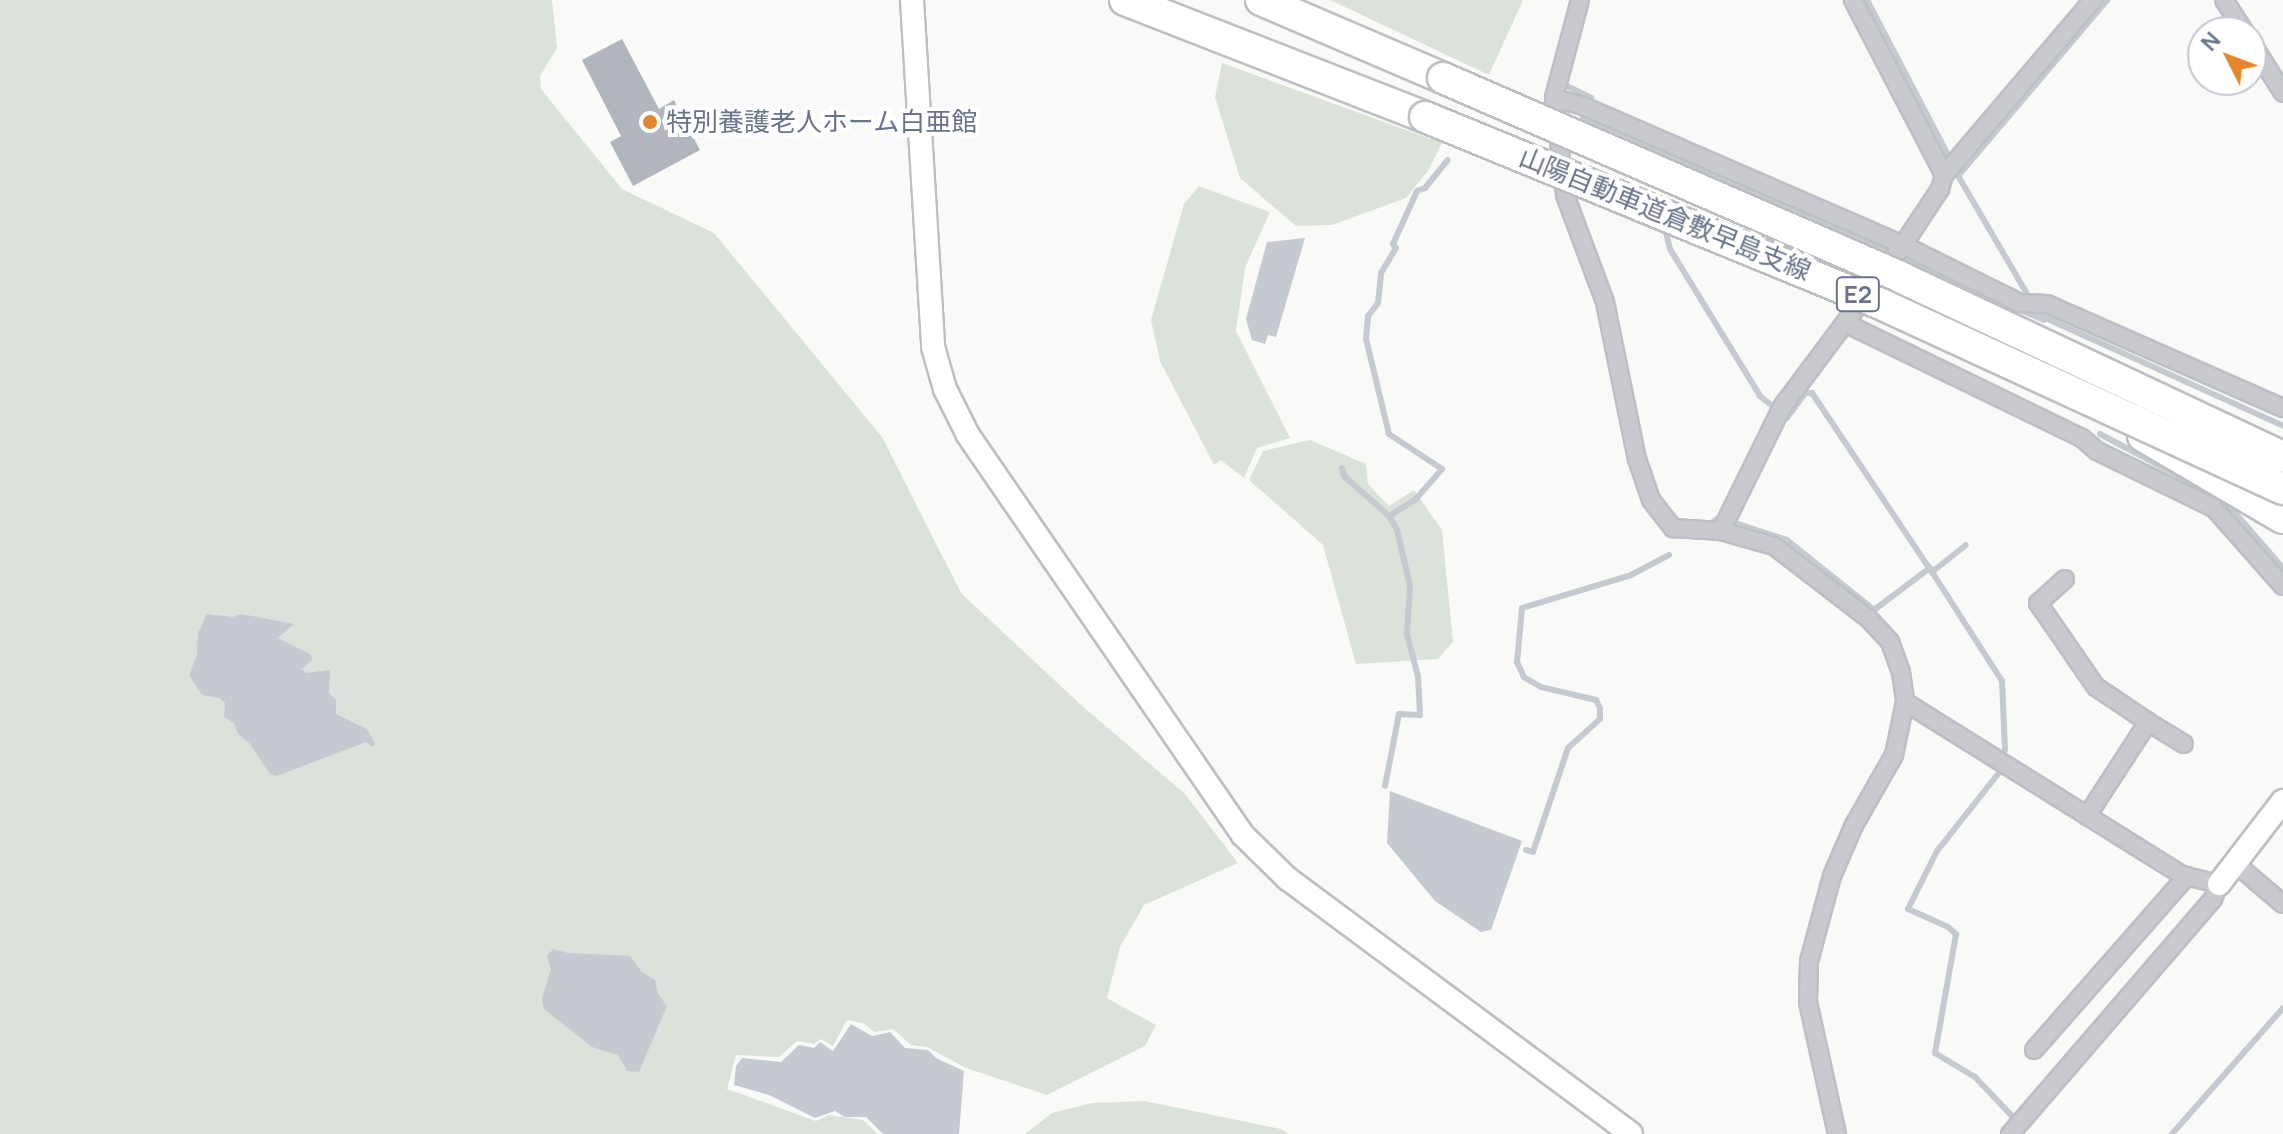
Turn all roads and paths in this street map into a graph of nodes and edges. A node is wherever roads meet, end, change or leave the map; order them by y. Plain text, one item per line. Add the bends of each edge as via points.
1 (1125, 0) edge
2 (1261, 0) edge
3 (1580, 0) edge
4 (1853, 0) edge
5 (2093, 0) edge
6 (912, 1) edge
7 (2267, 68) edge
8 (2283, 93) edge
9 (1554, 98) junction
10 (1944, 175) junction
11 (1903, 245) junction
12 (1845, 323) junction
13 (2150, 392) junction
14 (2091, 398) junction
15 (2283, 408) edge
16 (2283, 447) edge
17 (2283, 457) edge
18 (2283, 489) edge
19 (2283, 518) edge
20 (1721, 531) junction
21 (2065, 579) dead end
22 (2283, 586) edge
23 (1905, 702) junction
24 (2148, 722) junction
25 (2184, 744) dead end
26 (2283, 801) edge
27 (2087, 816) junction
28 (2237, 865) junction
29 (2187, 876) junction
30 (2219, 884) junction
31 (2283, 904) edge
32 (2034, 1050) dead end
33 (2015, 1128) edge
34 (1631, 1134) edge
35 (1837, 1134) edge

1 - 14 highway, 山陽自動車道倉敷早島支線 / E2, bridge via 1752,249
2 - 13 highway, 山陽自動車道倉敷早島支線 / E2, bridge via 1767,218
3 - 9 street
4 - 10 street
5 - 10 street
6 - 34 street via 933,347 945,389 968,435 1243,835 1288,879
7 - 8 street
9 - 11 street via 1581,105
9 - 20 street via 1565,195 1605,302 1637,459 1651,500 1673,528
10 - 11 street
11 - 12 street
11 - 15 street via 2020,303 2047,304
12 - 20 street via 1782,407
12 - 22 street via 2214,508
13 - 16 highway, bridge
13 - 17 highway, 山陽自動車道倉敷早島支線 / E2, bridge
14 - 18 highway, 山陽自動車道倉敷早島支線 / E2, bridge
14 - 19 highway, bridge via 2153,443
20 - 23 street via 1774,546 1868,618 1890,642
21 - 24 street via 2038,603 2096,687
23 - 27 street
23 - 35 street via 1894,755 1832,876 1809,961 1808,1002
24 - 25 street
24 - 27 street
26 - 28 street
27 - 29 street
28 - 30 street
28 - 31 street
29 - 30 street
29 - 32 street
30 - 33 street via 2213,899

